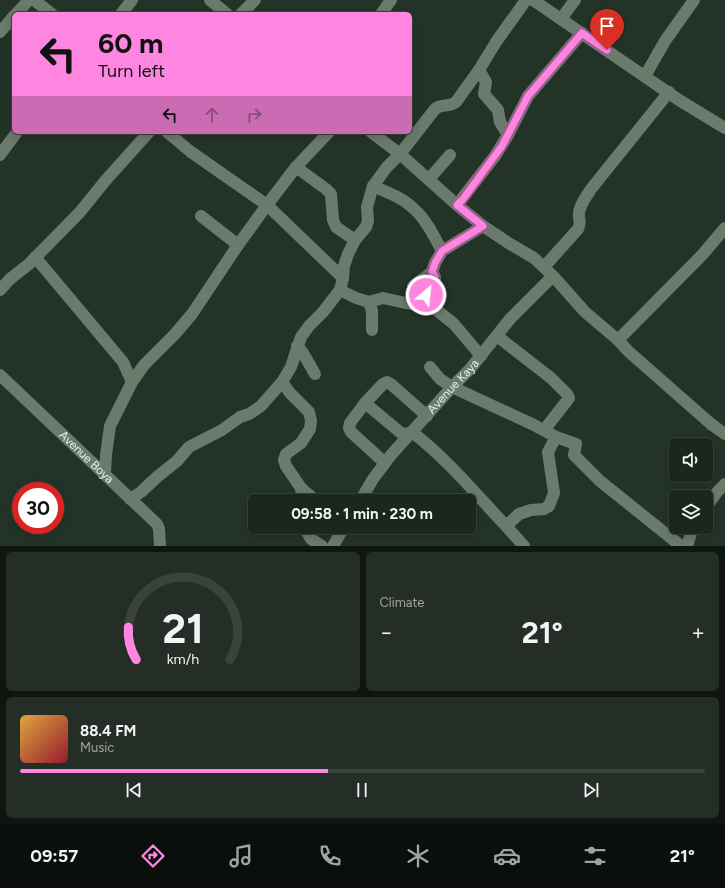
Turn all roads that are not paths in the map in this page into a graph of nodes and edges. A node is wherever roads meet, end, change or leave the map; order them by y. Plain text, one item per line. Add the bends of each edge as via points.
1 (29, 0) edge
2 (34, 0) edge
3 (132, 0) edge
4 (210, 0) edge
5 (255, 0) edge
6 (391, 0) edge
7 (526, 0) edge
8 (533, 0) edge
9 (575, 0) edge
10 (694, 0) edge
11 (18, 12) edge
12 (49, 12) edge
13 (123, 12) edge
14 (225, 12) edge
15 (243, 12) edge
16 (382, 12) edge
17 (12, 18) edge
18 (561, 18) junction
19 (0, 32) edge
20 (582, 33) junction
21 (479, 70) junction
22 (645, 76) junction
23 (669, 92) junction
24 (725, 128) edge
25 (16, 134) edge
26 (147, 134) edge
27 (169, 134) edge
28 (327, 134) edge
29 (374, 134) edge
30 (508, 135) junction
31 (400, 154) junction
32 (0, 155) edge
33 (450, 155) dead end
34 (296, 167) junction
35 (429, 180) junction
36 (373, 186) junction
37 (267, 205) junction
38 (457, 205) junction
39 (201, 216) dead end
40 (483, 226) junction
41 (725, 228) edge
42 (355, 240) junction
43 (238, 245) junction
44 (442, 251) junction
45 (35, 257) junction
46 (432, 272) junction
47 (548, 272) junction
48 (343, 278) junction
49 (413, 286) dead end
50 (0, 290) edge
51 (340, 290) junction
52 (423, 299) junction
53 (369, 302) junction
54 (372, 330) dead end
55 (497, 336) junction
56 (618, 340) junction
57 (297, 346) junction
58 (480, 356) junction
59 (430, 367) dead end
60 (315, 374) dead end
61 (0, 375) edge
62 (132, 382) junction
63 (282, 382) junction
64 (452, 387) junction
65 (365, 403) junction
66 (420, 424) junction
67 (544, 430) junction
68 (725, 434) edge
69 (556, 437) junction
70 (385, 463) junction
71 (105, 473) junction
72 (725, 484) edge
73 (301, 488) junction
74 (302, 494) edge
75 (308, 494) edge
76 (364, 494) edge
77 (713, 498) edge
78 (130, 499) junction
79 (506, 526) junction
80 (308, 534) edge
81 (340, 534) edge
82 (691, 534) edge
83 (160, 546) edge
84 (322, 546) edge
85 (333, 546) edge
86 (524, 546) edge
87 (681, 546) edge
88 (687, 546) edge

1 - 11 street
2 - 12 street
3 - 13 street
4 - 14 street
5 - 15 street
6 - 16 street
7 - 21 street
8 - 18 street
9 - 18 street
10 - 22 street via 665,41
17 - 19 street
18 - 20 street
20 - 22 street
20 - 30 street via 528,96
21 - 30 street via 486,82 484,94 498,110 500,122
21 - 31 street via 456,102 435,109
22 - 23 street
23 - 24 street
23 - 47 street, Avenue Kaya via 591,189 581,207 581,223 578,229
25 - 32 street
26 - 45 street via 80,212
27 - 37 street
28 - 34 street
29 - 31 street
30 - 38 street
31 - 35 street
31 - 36 street
33 - 35 street
34 - 37 street
34 - 42 street via 331,194 336,227
35 - 38 street
36 - 42 street via 367,207 366,227
36 - 44 street via 415,209
37 - 43 street
37 - 48 street
38 - 40 street
39 - 43 street
40 - 44 street
40 - 47 street via 534,258
41 - 56 street via 703,254
42 - 48 street via 344,266
43 - 62 street via 192,314 144,365
44 - 46 street
45 - 50 street
45 - 62 street via 123,362
46 - 49 street
46 - 52 street via 435,282
47 - 55 street, Avenue Kaya
47 - 56 street via 585,312
48 - 51 street
51 - 53 street
51 - 57 street via 324,312 309,326
52 - 53 street via 415,305 383,298
52 - 58 street via 454,324
53 - 54 street via 372,311
55 - 58 street, Avenue Kaya
55 - 67 street via 551,378 569,398
56 - 68 street
57 - 60 street
57 - 63 street via 292,367
58 - 64 street, Avenue Kaya
59 - 64 street via 440,379
61 - 71 street, Avenue Boya
62 - 71 street via 110,426
63 - 73 street via 309,412 311,421 310,429 301,443 286,454 284,460
63 - 78 street via 261,406 189,447 177,461
64 - 66 street, Avenue Kaya
64 - 67 street
65 - 66 street via 406,434
65 - 66 street via 388,382
65 - 70 street via 349,428
66 - 70 street, Avenue Kaya
66 - 79 street via 427,444 454,469
67 - 69 street
69 - 79 street via 548,452 554,493 549,506 519,514
69 - 87 street via 576,444 574,455 600,481
70 - 76 street, Avenue Kaya
71 - 78 street, Avenue Boya
72 - 77 street
73 - 74 street
73 - 75 street
78 - 83 street, Avenue Boya via 160,529
79 - 86 street
80 - 84 street
81 - 85 street
82 - 88 street

